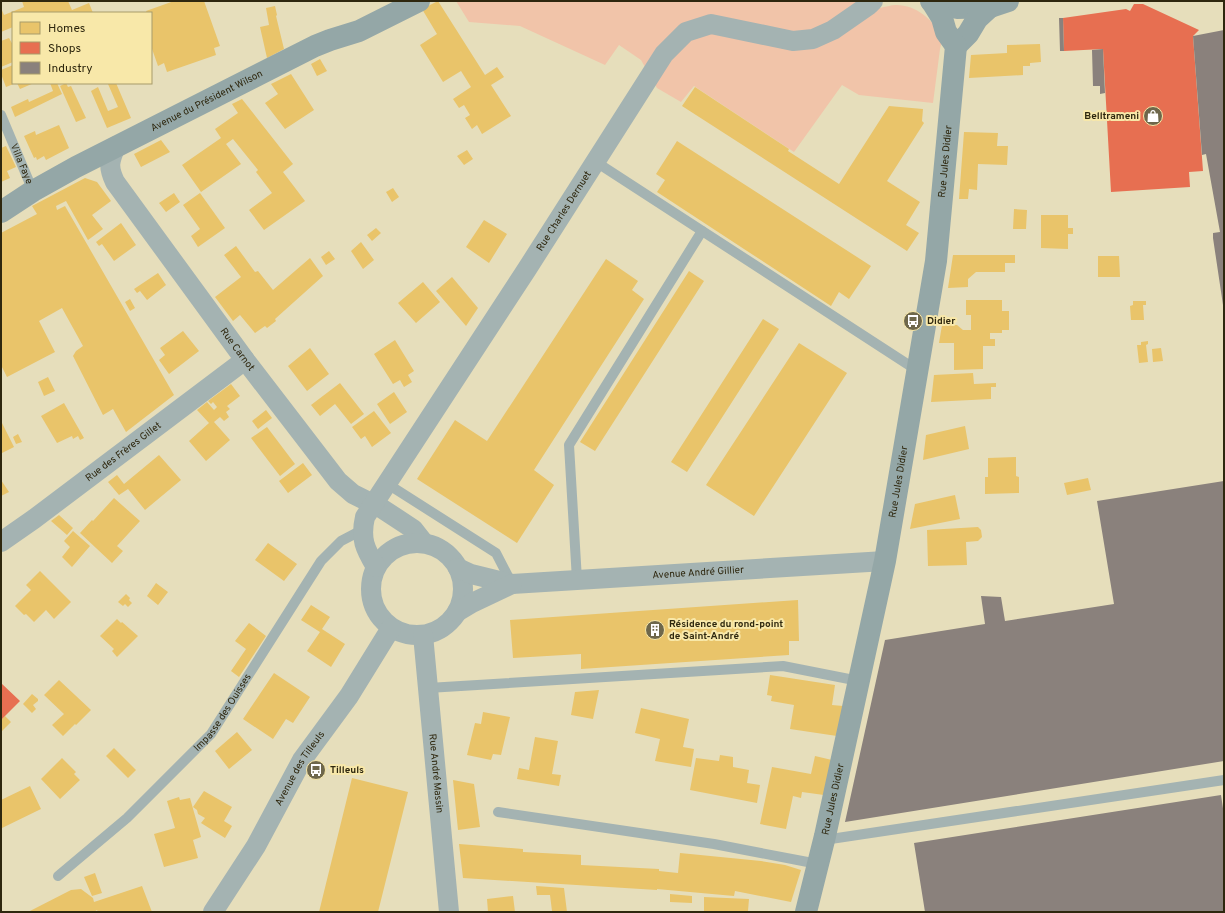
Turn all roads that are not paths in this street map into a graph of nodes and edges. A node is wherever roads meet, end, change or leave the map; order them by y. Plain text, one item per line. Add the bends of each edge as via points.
1 (419, 1) edge
2 (873, 1) edge
3 (931, 1) edge
4 (999, 4) edge
5 (956, 46) junction
6 (1, 115) edge
7 (116, 146) junction
8 (596, 162) junction
9 (76, 167) junction
10 (115, 182) junction
11 (33, 191) junction
12 (1, 212) edge
13 (702, 231) junction
14 (245, 360) junction
15 (918, 371) junction
16 (386, 483) junction
17 (372, 504) junction
18 (362, 530) junction
19 (1, 542) edge
20 (424, 543) junction
21 (885, 561) junction
22 (376, 567) junction
23 (458, 568) junction
24 (577, 580) junction
25 (512, 584) junction
26 (458, 612) junction
27 (391, 628) junction
28 (424, 635) junction
29 (859, 681) junction
30 (428, 688) junction
31 (1224, 780) edge
32 (498, 812) dead end
33 (824, 840) junction
34 (818, 864) junction
35 (58, 876) dead end
36 (213, 912) edge
37 (448, 912) edge
38 (806, 912) edge

1 - 7 street, Avenue du Président Wilson via 359,31 315,46
2 - 8 street, Rue Charles Dernuet via 833,30 813,39 793,40 711,24 686,32 664,54
3 - 4 street via 957,8
3 - 5 street
4 - 5 street via 977,19 968,34
5 - 15 street, Rue Jules Didier via 936,261
6 - 11 lane, Villa Faye
7 - 9 street, Avenue du Président Wilson
7 - 10 street, Rue Carnot via 110,160 110,171
8 - 13 lane
8 - 16 street, Rue Charles Dernuet
9 - 10 street, Rue Carnot via 98,170
9 - 11 street, Avenue du Président Wilson
10 - 14 street, Rue Carnot
11 - 12 street, Avenue du Président Wilson
13 - 15 lane
13 - 24 lane via 569,445
14 - 17 street, Rue Carnot via 338,481 353,494
14 - 19 street, Rue des Frères Gillet via 34,520
15 - 21 street, Rue Jules Didier
16 - 17 street, Rue Charles Dernuet
16 - 25 lane via 496,553
17 - 18 street, Rue Charles Dernuet
17 - 20 street, Rue Carnot via 413,529
18 - 22 street via 368,554
18 - 35 lane, Impasse des Ouisses via 341,541 321,561 211,734 127,818
20 - 22 street via 401,545 391,550
20 - 23 street via 444,551
21 - 24 street, Avenue André Gillier
21 - 29 street, Rue Jules Didier
22 - 27 street via 370,589 372,601 383,621
23 - 25 street, Avenue André Gillier via 471,574
23 - 26 street via 463,590
24 - 25 street, Avenue André Gillier
25 - 26 street, Avenue André Gillier
26 - 28 street via 449,623 437,631
27 - 28 street via 407,634
27 - 36 street, Avenue des Tilleuls via 349,696 302,760 256,846
28 - 30 street, Rue André Massin
29 - 30 lane via 783,666
29 - 33 street, Rue Jules Didier
30 - 37 street, Rue André Massin
31 - 33 lane
32 - 34 lane via 714,844
33 - 34 street, Rue Jules Didier
34 - 38 street, Rue Jules Didier

